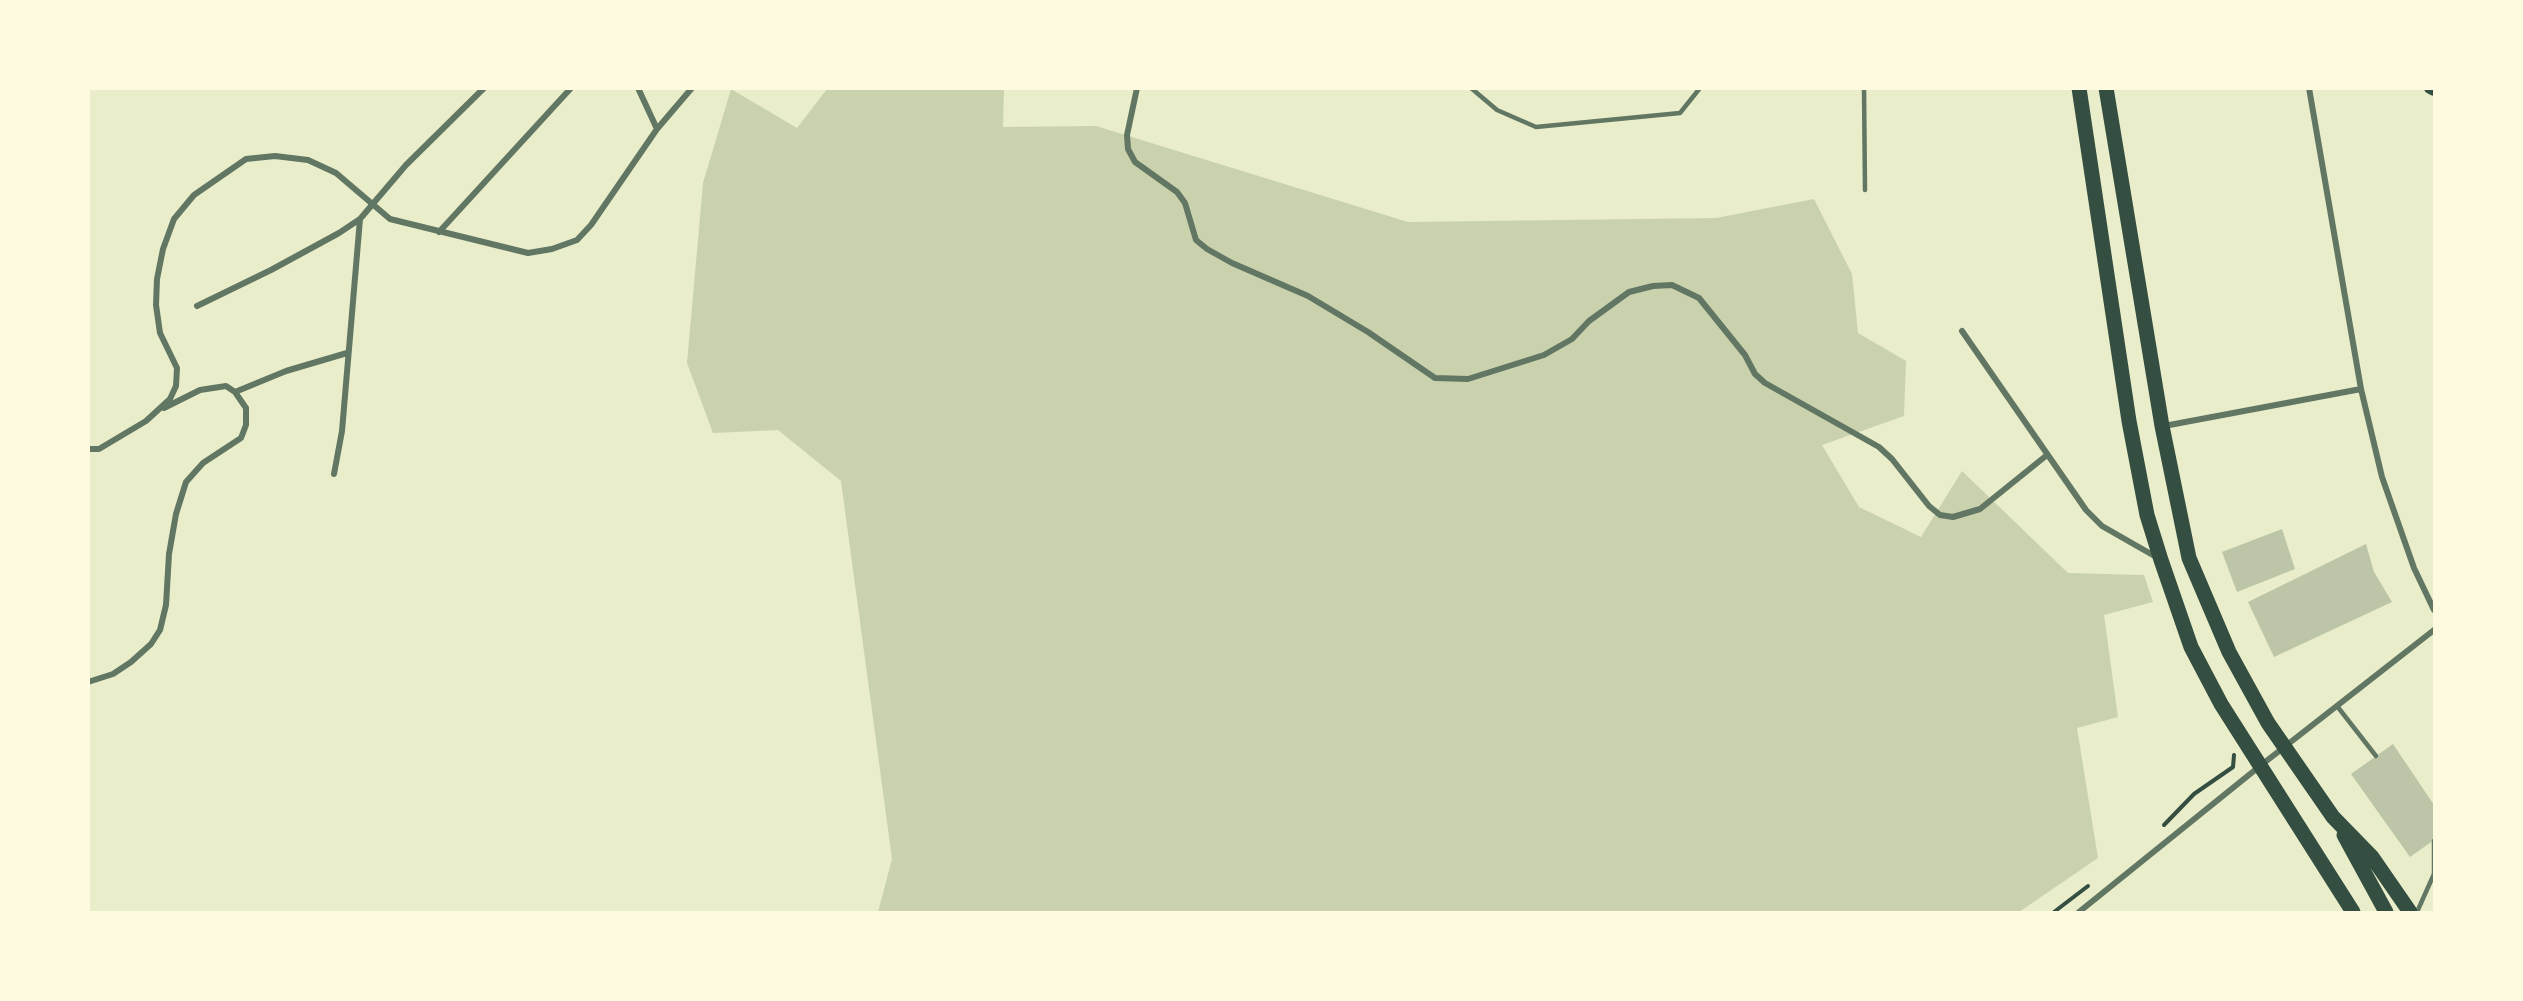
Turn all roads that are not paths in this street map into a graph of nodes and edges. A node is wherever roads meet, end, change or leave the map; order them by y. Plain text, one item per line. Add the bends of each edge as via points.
1 (484, 88) edge
2 (571, 88) edge
3 (638, 88) edge
4 (692, 88) edge
5 (1137, 88) edge
6 (1471, 88) edge
7 (1700, 88) edge
8 (1864, 88) edge
9 (2079, 88) edge
10 (2106, 88) edge
11 (2309, 88) edge
12 (2430, 88) edge
13 (2434, 90) edge
14 (657, 129) junction
15 (1865, 190) dead end
16 (372, 202) junction
17 (360, 219) junction
18 (439, 232) junction
19 (197, 306) dead end
20 (1962, 331) dead end
21 (346, 353) junction
22 (2361, 389) junction
23 (235, 392) junction
24 (156, 413) junction
25 (2162, 426) junction
26 (88, 449) edge
27 (2047, 455) junction
28 (334, 474) dead end
29 (2161, 560) junction
30 (2434, 610) edge
31 (2434, 630) edge
32 (88, 682) edge
33 (2337, 706) junction
34 (2284, 746) junction
35 (2376, 756) dead end
36 (2260, 766) junction
37 (2334, 817) junction
38 (2434, 841) edge
39 (2079, 912) edge
40 (2353, 912) edge
41 (2386, 912) edge
42 (2410, 912) edge
43 (2417, 912) edge

1 - 16 street
2 - 18 street
3 - 14 street
4 - 14 street
5 - 27 street via 1127,135 1128,149 1135,162 1177,192 1185,203 1197,240 1232,263 1308,296 1435,378 1468,379 1544,355 1572,339 1589,321 1629,292 1672,285 1699,298 1745,355 1755,374 1879,447 1940,515 1953,517 1980,509
6 - 7 lane via 1497,110 1536,127 1680,113
8 - 15 lane
9 - 29 main road via 2129,421 2147,514
10 - 25 main road
11 - 22 street
12 - 13 main road
14 - 18 street via 577,240 528,253
16 - 17 street
16 - 18 street via 390,219
16 - 24 street via 336,173 308,160 275,156 246,159 194,195 174,219 157,279 160,333 177,369 170,399
17 - 19 street via 271,270
17 - 21 street
20 - 27 street
21 - 23 street via 304,364
21 - 28 street via 342,431
22 - 25 street
22 - 30 street via 2396,521
23 - 24 street via 226,386 200,390
23 - 32 street via 246,408 241,438 192,473 179,498 160,630 131,662 113,674
24 - 26 street via 99,449
25 - 34 main road via 2190,559 2229,652
27 - 29 street via 2102,526
29 - 36 main road via 2191,647
31 - 33 street
33 - 34 street
33 - 35 lane
34 - 36 street
34 - 37 main road
36 - 39 street
36 - 40 main road
37 - 41 main road
37 - 42 main road via 2372,857
38 - 43 lane via 2434,874

